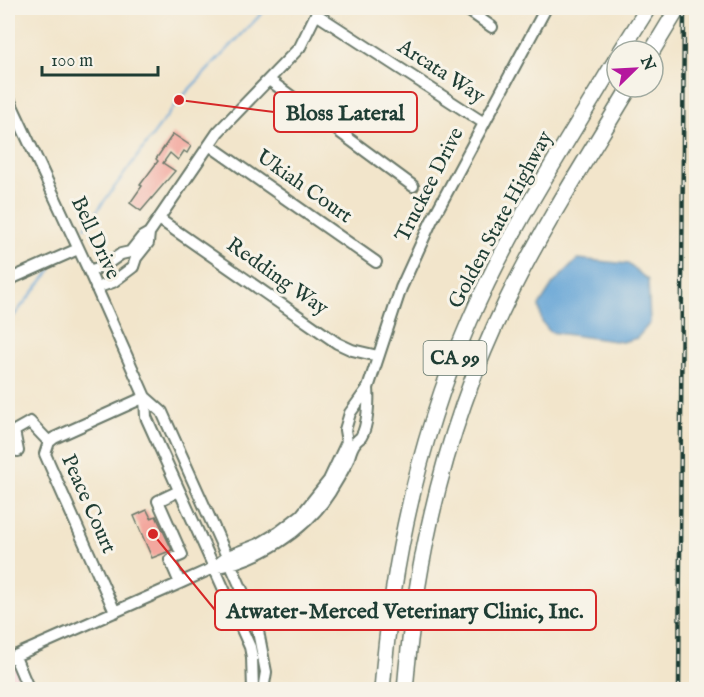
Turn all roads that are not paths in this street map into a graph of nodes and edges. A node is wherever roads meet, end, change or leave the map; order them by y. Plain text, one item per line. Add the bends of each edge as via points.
1 (465, 8) edge
2 (546, 8) edge
3 (648, 8) edge
4 (678, 8) edge
5 (318, 11) edge
6 (492, 27) dead end
7 (629, 39) edge
8 (659, 39) edge
9 (605, 78) edge
10 (269, 80) junction
11 (8, 97) edge
12 (623, 99) edge
13 (484, 123) junction
14 (209, 145) junction
15 (413, 186) dead end
16 (159, 219) junction
17 (78, 249) junction
18 (133, 255) junction
19 (376, 262) dead end
20 (89, 271) junction
21 (8, 280) edge
22 (96, 288) junction
23 (378, 356) junction
24 (368, 388) junction
25 (144, 397) junction
26 (350, 413) junction
27 (368, 418) junction
28 (345, 430) junction
29 (362, 436) junction
30 (49, 442) junction
31 (18, 451) dead end
32 (332, 482) junction
33 (179, 491) junction
34 (230, 560) junction
35 (213, 568) junction
36 (180, 583) junction
37 (115, 612) junction
38 (11, 658) edge
39 (29, 690) edge
40 (254, 690) edge
41 (263, 690) edge
42 (382, 690) edge
43 (405, 690) edge

1 - 6 street
2 - 13 street, Truckee Drive
3 - 7 highway
4 - 8 highway
5 - 10 street via 300,47
5 - 13 street, Arcata Way
9 - 42 highway, Golden State Highway / CA 99 via 505,248 442,390 396,567
10 - 14 street
10 - 15 street
11 - 17 street, Bell Drive
12 - 43 highway, Golden State Highway / CA 99 via 544,229 507,298 475,373 442,470 426,537
13 - 23 street, Truckee Drive via 400,288
14 - 16 street
14 - 19 street, Ukiah Court
16 - 18 street via 149,233 148,243
16 - 23 street, Redding Way via 338,343
17 - 20 street, Bell Drive
17 - 21 street
18 - 20 street via 121,254
18 - 22 street via 133,267 113,282
20 - 22 street, Bell Drive
22 - 25 street, Bell Drive
23 - 24 street, Truckee Drive
24 - 26 street, Truckee Drive
24 - 27 street, Truckee Drive
25 - 30 street, Peace Court
25 - 33 street, Bell Drive via 146,417
25 - 34 street, Bell Drive via 162,412
26 - 27 street via 361,410
26 - 28 street, Truckee Drive
27 - 29 street, Truckee Drive
28 - 29 street via 352,438
28 - 32 street, Truckee Drive via 347,442
29 - 32 street, Truckee Drive
30 - 31 street via 30,422 14,431
30 - 37 street, Peace Court via 47,463
32 - 34 street, Truckee Drive via 274,545
33 - 35 street, Bell Drive
33 - 36 street via 158,501 182,555 170,560
34 - 35 street, Truckee Drive
34 - 41 street, Bell Drive via 260,633 266,672
35 - 36 street, Truckee Drive
35 - 40 street, Bell Drive via 250,646
36 - 37 street, Truckee Drive
37 - 38 street, Truckee Drive
38 - 39 street

